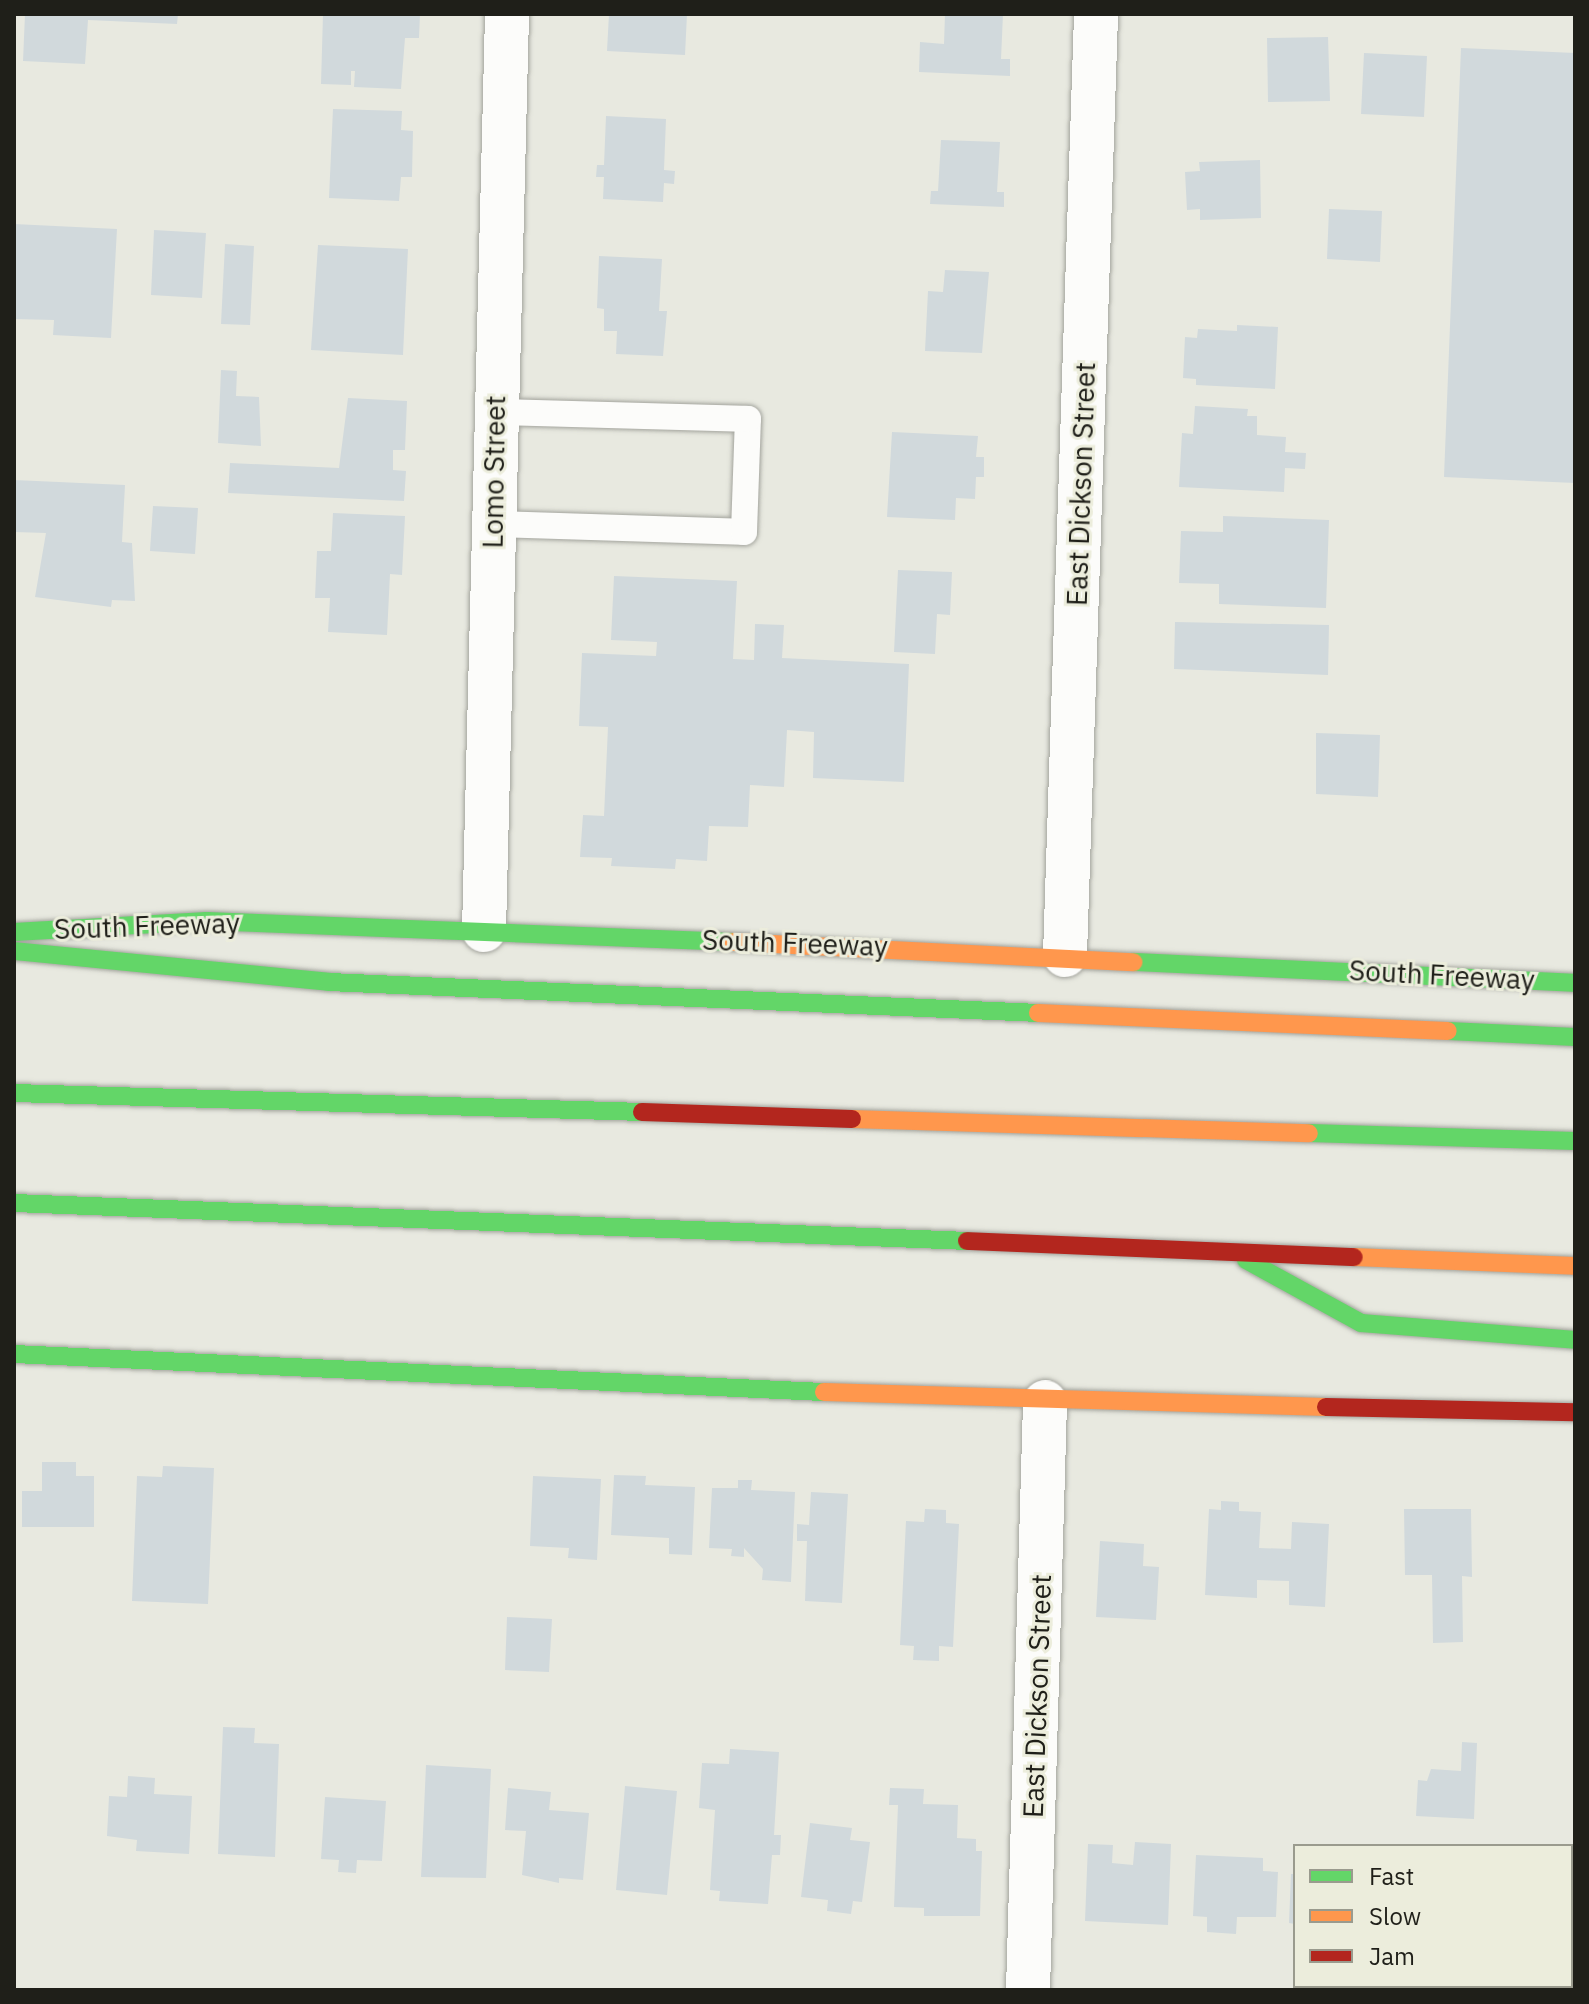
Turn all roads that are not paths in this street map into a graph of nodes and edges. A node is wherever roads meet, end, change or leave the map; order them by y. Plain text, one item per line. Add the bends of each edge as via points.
1 (507, 14) edge
2 (1096, 14) edge
3 (495, 412) junction
4 (493, 524) junction
5 (484, 930) junction
6 (14, 932) edge
7 (14, 951) edge
8 (1065, 955) junction
9 (1575, 983) edge
10 (1575, 1037) edge
11 (14, 1093) edge
12 (1575, 1141) edge
13 (14, 1203) edge
14 (1237, 1255) junction
15 (1575, 1266) edge
16 (1575, 1340) edge
17 (14, 1354) edge
18 (1045, 1402) junction
19 (1575, 1412) edge
20 (1028, 1990) edge

1 - 3 street, Lomo Street
2 - 8 street, East Dickson Street
3 - 4 street, Lomo Street
3 - 4 lane via 748,419 744,532
4 - 5 street, Lomo Street
5 - 6 main road, South Freeway via 207,921
5 - 8 main road, South Freeway
7 - 10 main road via 329,982
8 - 9 main road, South Freeway
11 - 12 main road
13 - 14 main road
14 - 15 main road
14 - 16 main road via 1361,1323
17 - 18 main road
18 - 19 main road
18 - 20 street, East Dickson Street

